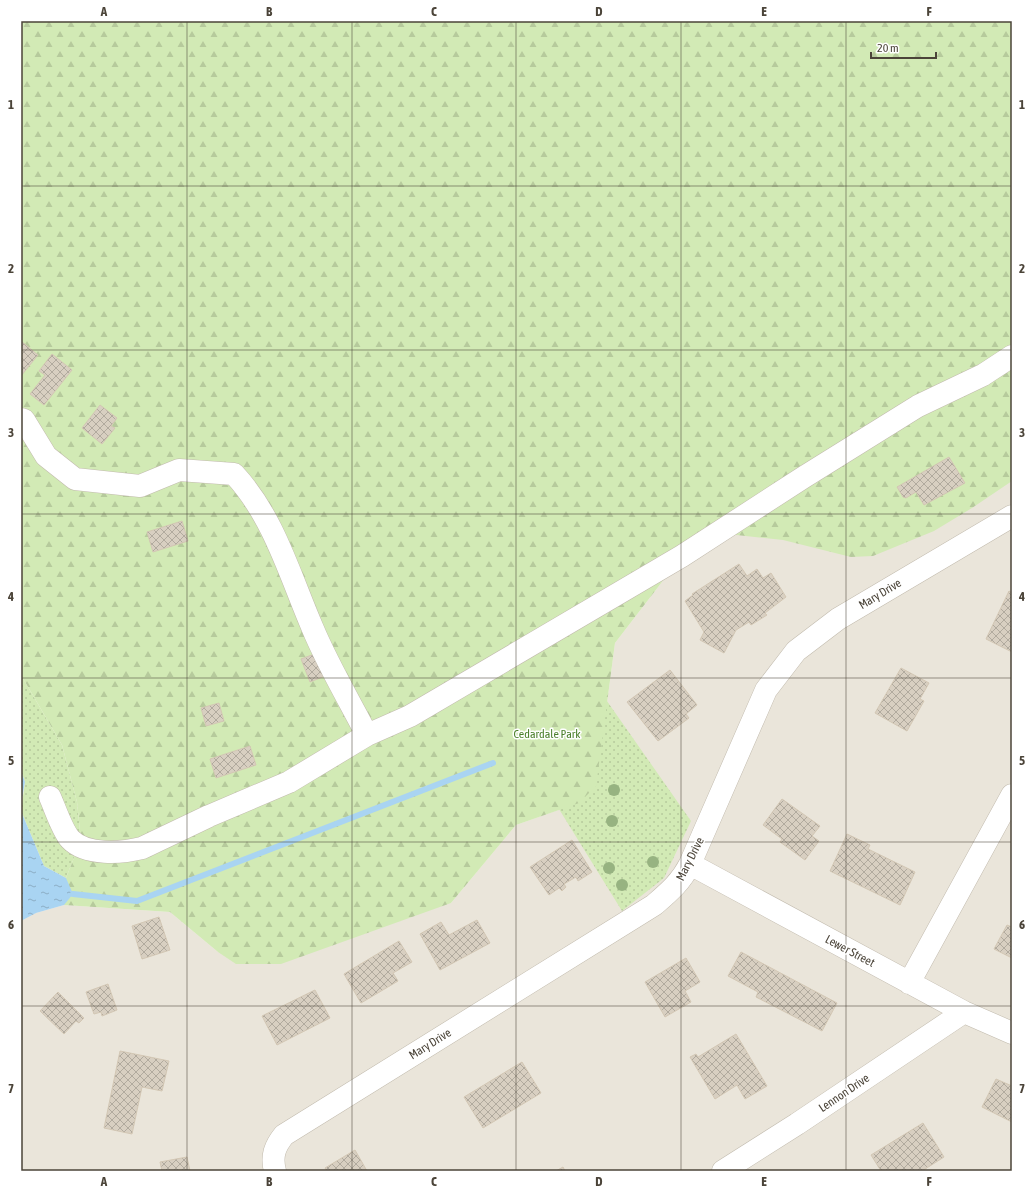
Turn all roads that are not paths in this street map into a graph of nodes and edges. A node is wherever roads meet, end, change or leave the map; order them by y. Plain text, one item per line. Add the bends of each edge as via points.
1 (1012, 356) edge
2 (21, 419) edge
3 (1012, 516) edge
4 (367, 735) junction
5 (1012, 795) edge
6 (50, 797) dead end
7 (690, 864) junction
8 (909, 983) junction
9 (964, 1012) junction
10 (1012, 1033) edge
11 (275, 1161) edge
12 (723, 1171) edge

1 - 4 street via 983,375 918,406 641,580 410,716
2 - 4 street via 46,456 75,479 140,486 179,470 234,474 244,484 275,536 313,630
3 - 7 street, Mary Drive via 838,619 796,652 766,690
4 - 6 street via 289,782 131,851 94,850 75,843 69,838
5 - 8 street
7 - 8 street, Lewer Street
7 - 11 street, Mary Drive via 677,885 654,905 284,1135
8 - 9 street, Lewer Street
9 - 10 street, Lewer Street
9 - 12 street, Lennon Drive

